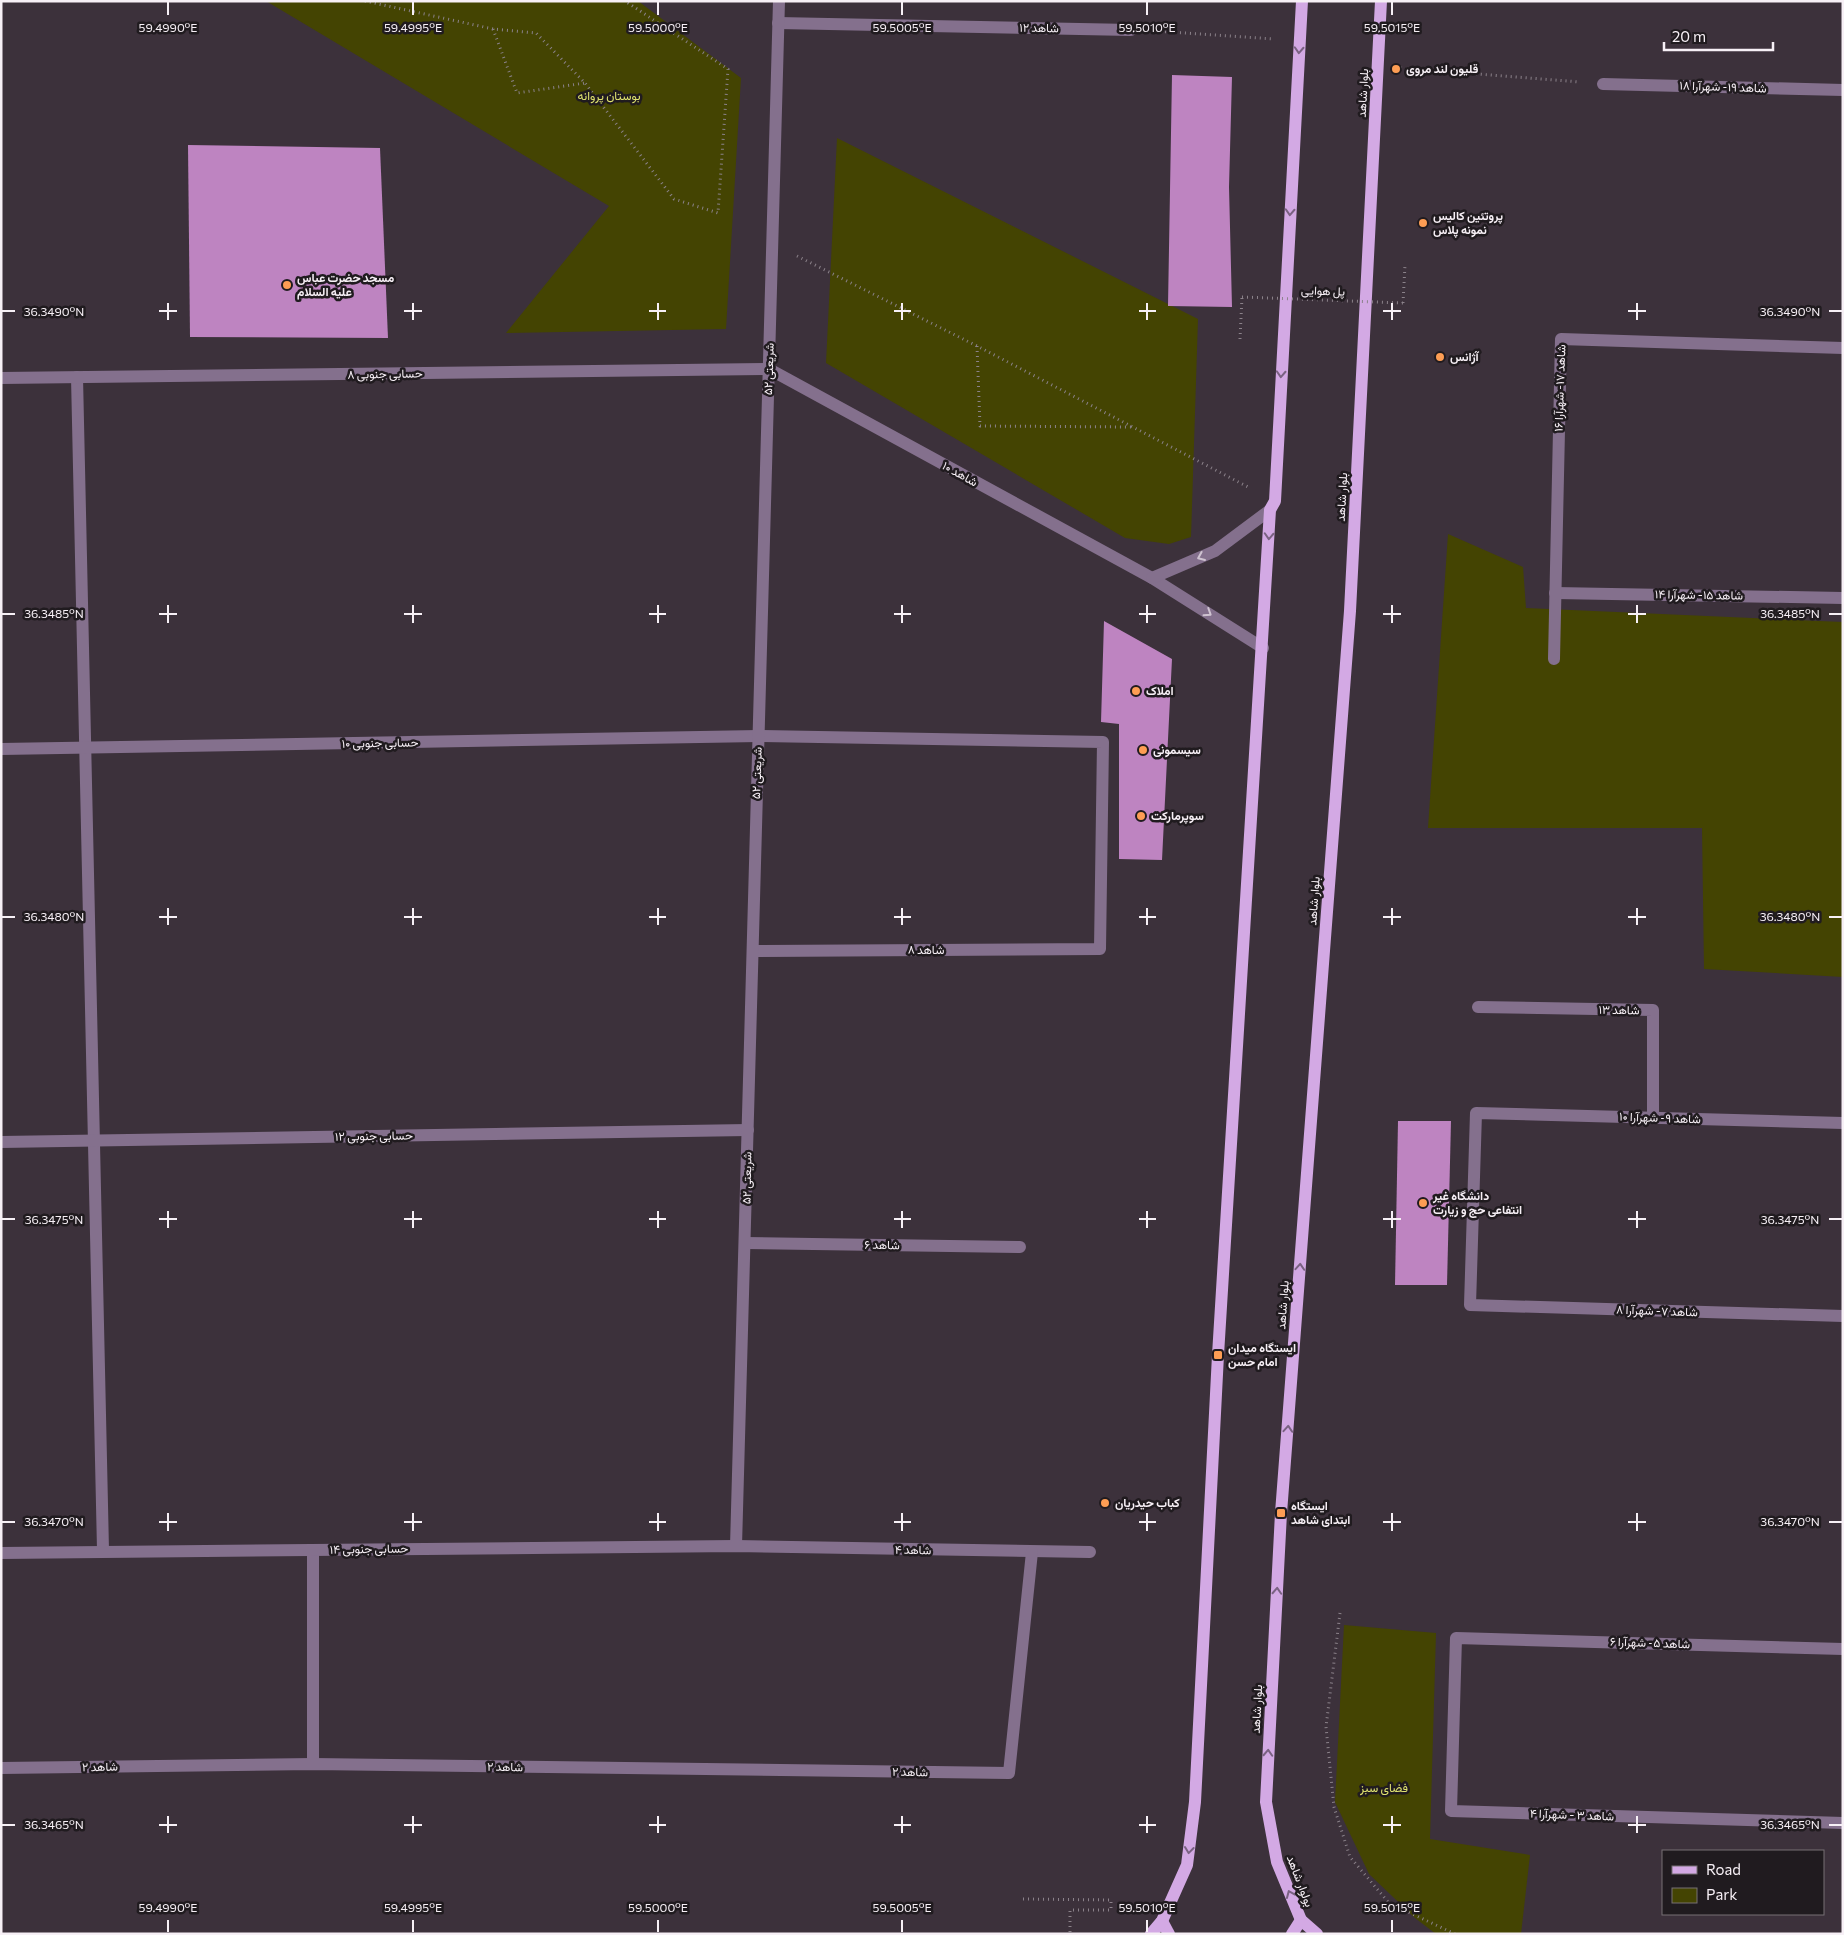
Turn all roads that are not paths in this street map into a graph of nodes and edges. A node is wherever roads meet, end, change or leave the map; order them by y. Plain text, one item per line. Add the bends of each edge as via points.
1 (779, 1) edge
2 (1302, 1) edge
3 (1381, 1) edge
4 (778, 22) junction
5 (1131, 30) road end
6 (1603, 84) road end
7 (1843, 90) edge
8 (1843, 348) edge
9 (769, 369) junction
10 (77, 377) junction
11 (1, 378) edge
12 (1272, 506) junction
13 (1152, 578) junction
14 (1555, 593) junction
15 (1843, 598) edge
16 (1263, 648) junction
17 (1554, 659) dead end
18 (758, 736) junction
19 (85, 748) junction
20 (1, 749) edge
21 (753, 950) junction
22 (1478, 1007) dead end
23 (1653, 1118) junction
24 (1843, 1123) edge
25 (748, 1130) junction
26 (94, 1140) junction
27 (1, 1142) edge
28 (745, 1244) junction
29 (1020, 1247) dead end
30 (1470, 1305) joint
31 (1843, 1316) edge
32 (736, 1546) junction
33 (103, 1550) junction
34 (313, 1550) junction
35 (1032, 1552) junction
36 (1090, 1552) dead end
37 (1, 1553) edge
38 (1843, 1649) edge
39 (313, 1764) junction
40 (1, 1768) edge
41 (1266, 1802) joint
42 (1451, 1811) joint
43 (1843, 1823) edge
44 (1301, 1920) junction
45 (1162, 1921) junction
46 (1151, 1934) edge
47 (1170, 1934) edge
48 (1292, 1934) edge
49 (1317, 1934) edge

1 - 4 street, شریعتی ۵۲
2 -> 12 main road
41 -> 3 main road, بلوار شاهد via 1282,1514 1350,611
4 - 5 street, شاهد ۱۲
4 - 9 street, شریعتی ۵۲
6 - 7 street, شاهد ۱۹- شهرآرا ۱۸
8 - 14 street, شاهد ۱۷- شهرآرا ۱۶ via 1561,339
9 - 10 street, حسابی جنوبی ۸
9 - 13 street, شاهد ۱۰
9 - 18 street, شریعتی ۵۲
10 - 11 street, حسابی جنوبی ۸
10 - 19 street
12 -> 13 street via 1215,551
12 -> 16 main road
13 -> 16 street, شاهد ۱۰
14 - 15 street, شاهد ۱۵- شهرآرا ۱۴
14 - 17 street, شاهد ۱۷- شهرآرا ۱۶
16 -> 45 main road via 1218,1355 1195,1802 1187,1865
18 - 19 street, حسابی جنوبی ۱۰
18 - 21 street, شریعتی ۵۲
18 - 21 street, شاهد ۸ via 1103,742 1100,949
19 - 20 street, حسابی جنوبی ۱۰
19 - 26 street
21 - 25 street, شریعتی ۵۲
22 - 23 street, شاهد ۱۳ via 1653,1010
23 - 24 street, شاهد ۹- شهرآرا ۱۰
23 - 30 street, شاهد ۹- شهرآرا ۱۰ via 1476,1113
25 - 26 street, حسابی جنوبی ۱۲
25 - 28 street, شریعتی ۵۲
26 - 27 street, حسابی جنوبی ۱۲
26 - 33 street
28 - 29 street, شاهد ۶
28 - 32 street, شریعتی ۵۲
30 - 31 street, شاهد ۷- شهرآرا ۸
32 - 34 street, حسابی جنوبی ۱۴
32 - 35 street, شاهد ۴
33 - 34 street, حسابی جنوبی ۱۴
33 - 37 street, حسابی جنوبی ۱۴
34 - 39 street
35 - 36 street, شاهد ۴
35 - 39 street, شاهد ۲ via 1009,1773
38 - 42 street, شاهد ۵- شهرآرا ۶ via 1456,1638
39 - 40 street, شاهد ۲
44 -> 41 main road, بولوار شاهد via 1277,1862
42 - 43 street, شاهد ۳ - شهرآرا ۴
44 - 48 main road
44 - 49 main road, بولوار شاهد
45 - 46 main road
45 - 47 main road

